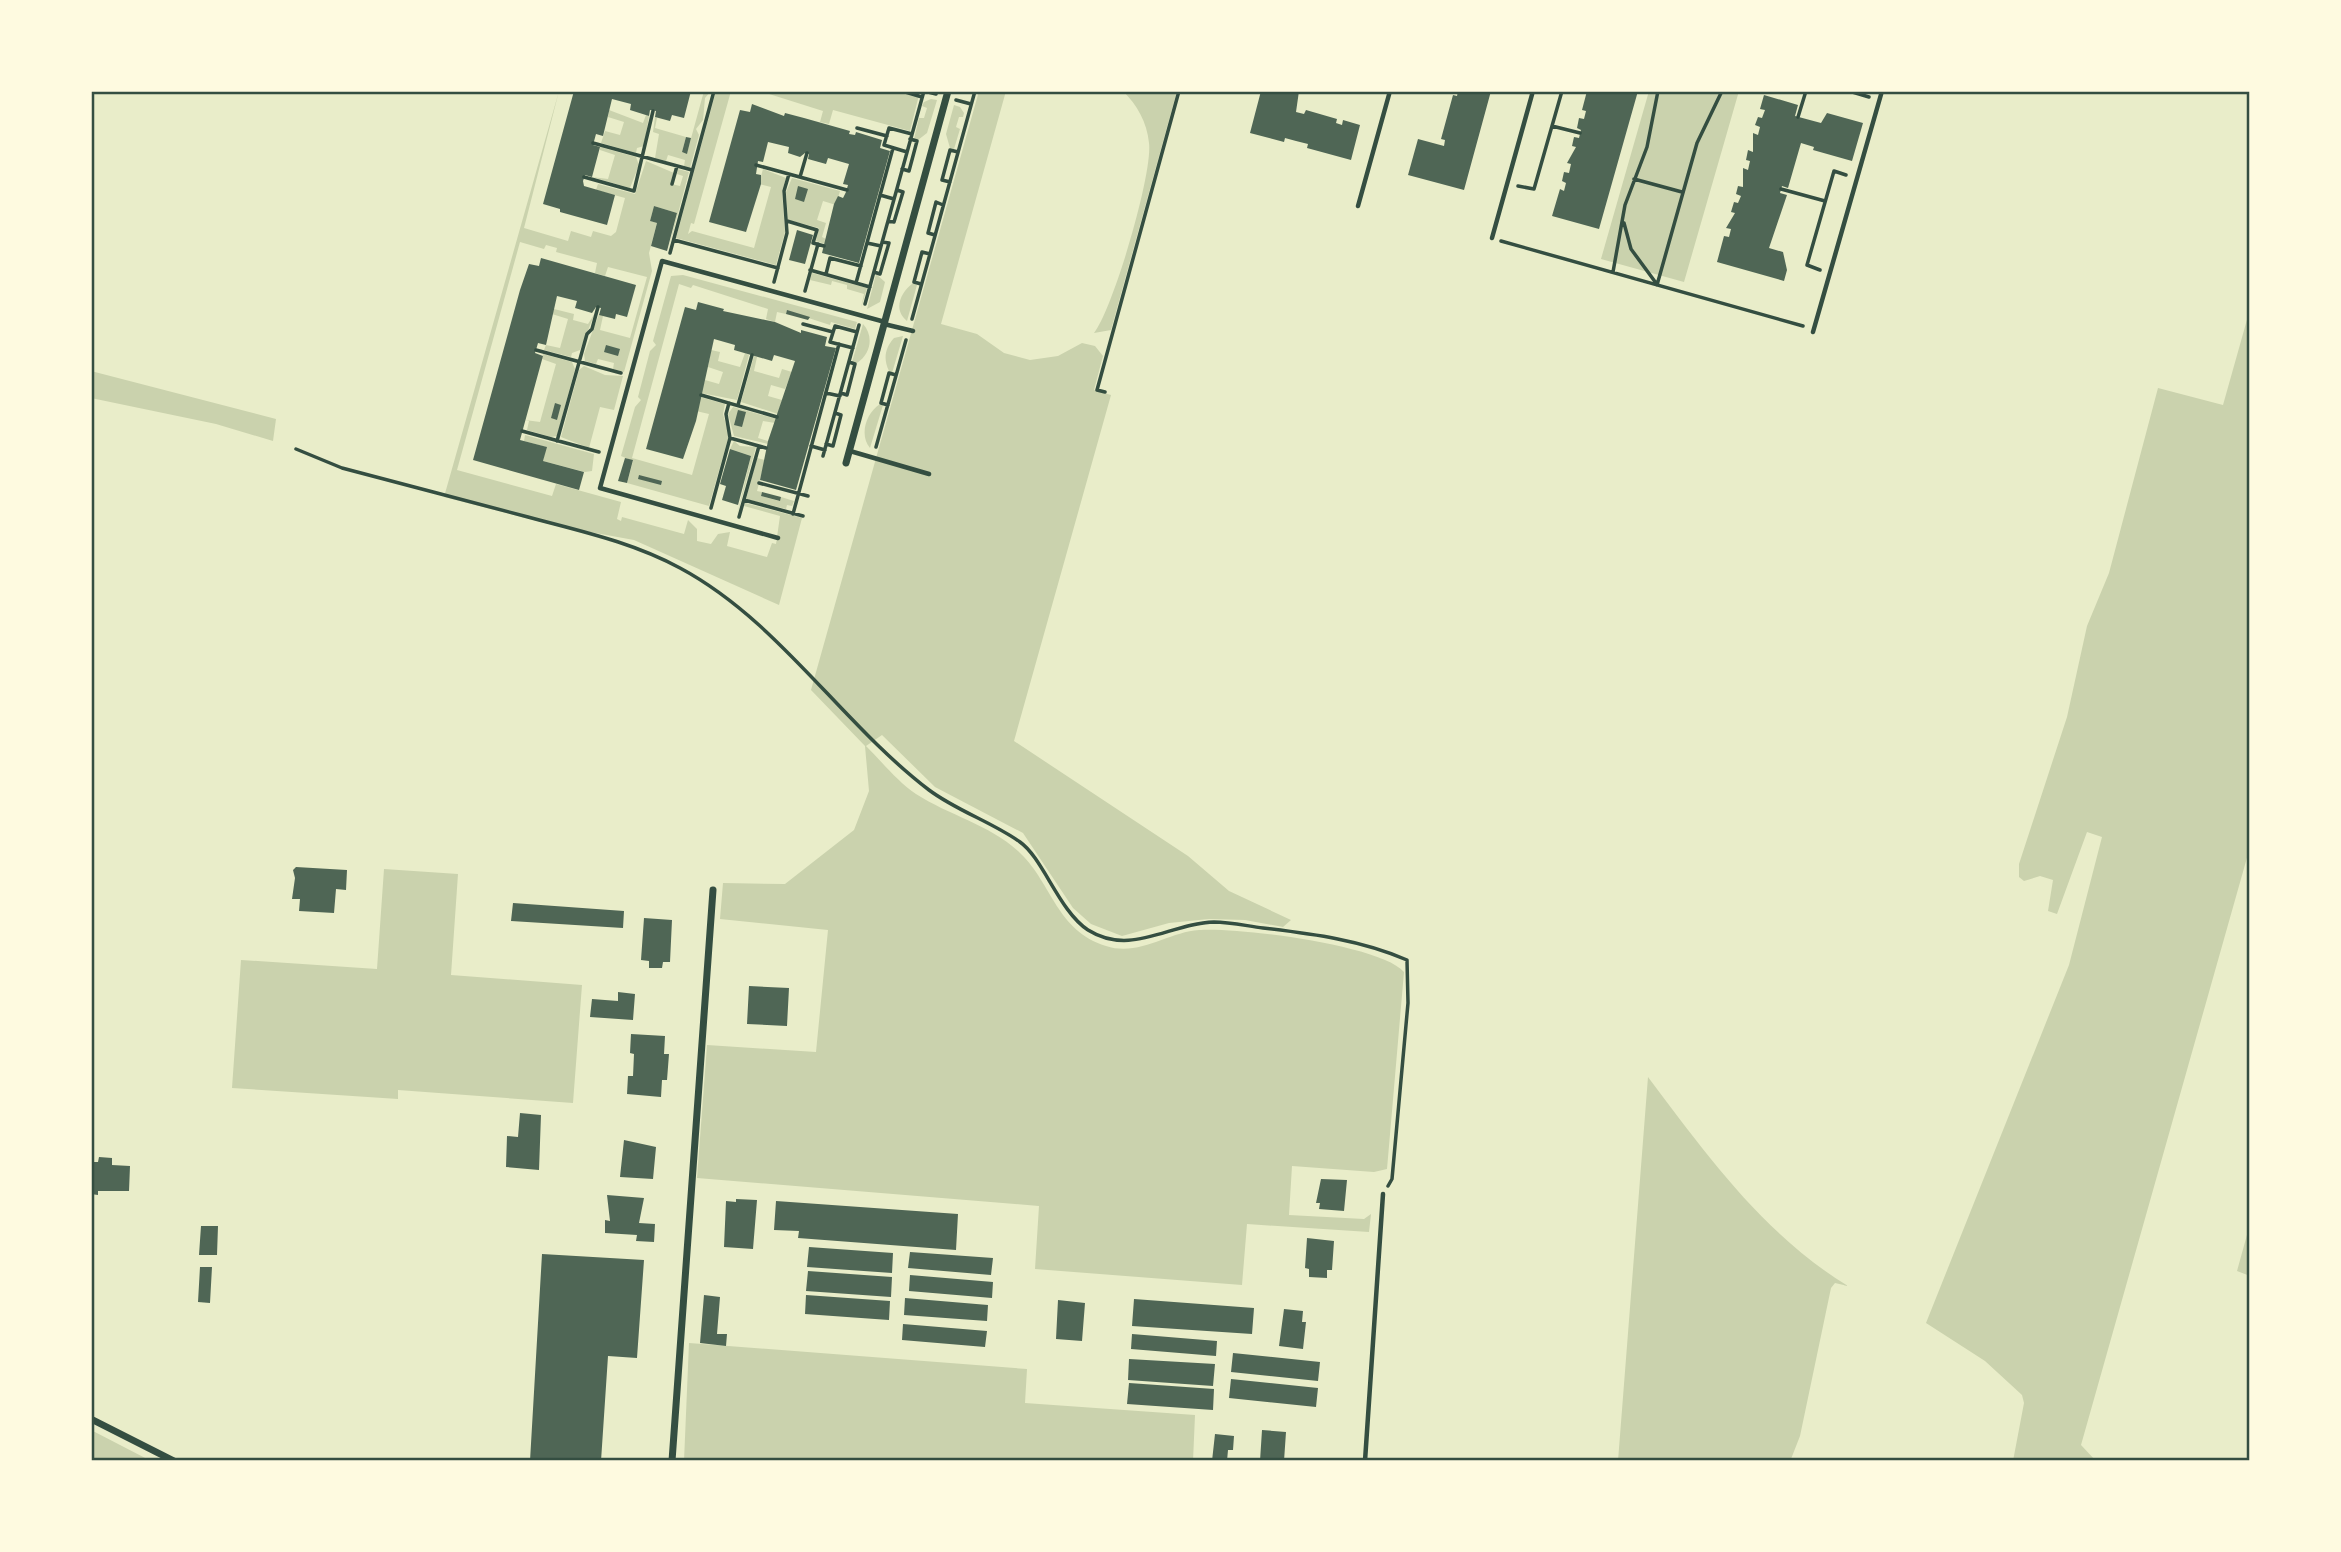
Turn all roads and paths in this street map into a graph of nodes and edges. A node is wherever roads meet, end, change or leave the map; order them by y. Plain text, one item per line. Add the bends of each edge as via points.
1 (713, 91) edge
2 (902, 91) edge
3 (948, 91) edge
4 (975, 91) edge
5 (1179, 91) edge
6 (1390, 91) edge
7 (1533, 91) edge
8 (1562, 91) edge
9 (1658, 91) edge
10 (1722, 91) edge
11 (1806, 91) edge
12 (1849, 91) edge
13 (1882, 91) edge
14 (938, 95) dead end
15 (922, 97) junction
16 (1869, 97) dead end
17 (956, 100) dead end
18 (971, 104) junction
19 (653, 111) dead end
20 (1798, 117) dead end
21 (1552, 126) junction
22 (857, 128) dead end
23 (1580, 134) dead end
24 (887, 136) junction
25 (911, 137) junction
26 (593, 143) dead end
27 (893, 148) junction
28 (907, 152) junction
29 (958, 152) junction
30 (807, 153) dead end
31 (643, 157) junction
32 (756, 165) dead end
33 (677, 166) junction
34 (1849, 168) dead end
35 (902, 169) junction
36 (692, 170) junction
37 (789, 174) junction
38 (584, 177) dead end
39 (800, 177) junction
40 (1634, 179) junction
41 (950, 182) junction
42 (672, 184) dead end
43 (1781, 189) dead end
44 (847, 190) dead end
45 (897, 190) junction
46 (1683, 192) junction
47 (880, 195) junction
48 (1515, 196) dead end
49 (894, 199) junction
50 (1825, 201) junction
51 (943, 205) junction
52 (1358, 205) dead end
53 (1623, 217) junction
54 (888, 220) junction
55 (786, 222) junction
56 (1506, 230) dead end
57 (935, 234) junction
58 (1492, 238) joint
59 (674, 240) junction
60 (1503, 242) junction
61 (867, 243) junction
62 (818, 244) junction
63 (882, 244) junction
64 (824, 246) dead end
65 (930, 254) junction
66 (667, 262) junction
67 (861, 266) junction
68 (778, 268) junction
69 (810, 270) junction
70 (874, 272) junction
71 (1613, 272) junction
72 (826, 274) junction
73 (1817, 280) dead end
74 (856, 283) junction
75 (921, 284) junction
76 (1657, 285) junction
77 (870, 286) junction
78 (771, 291) junction
79 (802, 299) junction
80 (598, 307) dead end
81 (864, 309) dead end
82 (1808, 315) dead end
83 (860, 323) dead end
84 (885, 323) junction
85 (911, 323) dead end
86 (803, 324) dead end
87 (1804, 326) junction
88 (913, 331) dead end
89 (1813, 331) joint
90 (833, 332) junction
91 (857, 332) junction
92 (907, 337) dead end
93 (839, 344) junction
94 (853, 348) junction
95 (536, 350) dead end
96 (752, 355) dead end
97 (579, 362) junction
98 (631, 376) junction
99 (1105, 392) dead end
100 (826, 393) junction
101 (840, 394) junction
102 (701, 395) dead end
103 (729, 403) junction
104 (738, 405) junction
105 (777, 417) dead end
106 (522, 431) dead end
107 (730, 438) junction
108 (557, 441) junction
109 (759, 446) junction
110 (811, 446) junction
111 (766, 448) dead end
112 (296, 449) dead end
113 (825, 450) junction
114 (849, 450) junction
115 (876, 450) dead end
116 (609, 455) junction
117 (823, 456) dead end
118 (846, 463) dead end
119 (929, 474) dead end
120 (759, 483) dead end
121 (798, 494) junction
122 (808, 496) dead end
123 (744, 500) junction
124 (702, 507) dead end
125 (793, 514) junction
126 (803, 516) dead end
127 (737, 526) junction
128 (778, 537) dead end
129 (713, 890) dead end
130 (1384, 1194) joint
131 (91, 1419) edge
132 (174, 1461) edge
133 (672, 1461) edge
134 (1364, 1461) edge

1 - 36 path
2 - 15 path
3 - 84 street
4 - 18 path
5 - 99 path via 1097,390
6 - 52 lane
7 - 58 lane
8 - 21 path
9 - 40 path via 1647,147
10 - 46 path via 1702,129
11 - 20 path
12 - 16 path
13 - 89 lane
14 - 15 path via 924,91
15 - 25 path
17 - 18 path
18 - 29 path
19 - 31 path
21 - 23 path
21 - 48 path via 1534,189 1518,185
22 - 24 path
24 - 25 path via 889,128
24 - 27 path via 884,145
25 - 28 path
25 - 35 path via 917,141 909,171
26 - 31 path
27 - 28 path
27 - 47 path
28 - 35 path
29 - 41 path
29 - 41 path via 950,150 942,180
30 - 39 path
31 - 33 path
31 - 38 path via 634,191
32 - 37 path
33 - 36 path
33 - 42 path
34 - 50 path via 1847,175 1834,171
35 - 45 path
36 - 59 path
37 - 39 path
37 - 55 path via 784,191
39 - 44 path
40 - 46 path
40 - 53 path
41 - 51 path
43 - 50 path
45 - 49 path
45 - 54 path via 903,192 894,222
46 - 76 path
47 - 49 path
47 - 61 path
49 - 54 path
50 - 73 path via 1807,265 1821,269
51 - 57 path
51 - 57 path via 936,202 928,233
53 - 71 path
53 - 76 path via 1631,249
54 - 63 path
55 - 62 path via 817,230 813,243
55 - 68 path
56 - 60 path
57 - 65 path
58 - 60 path
59 - 66 path
59 - 68 path
60 - 71 path
61 - 63 path
61 - 67 path
62 - 64 path
62 - 69 path
63 - 70 path
63 - 70 path via 889,243 880,274
65 - 75 path
65 - 75 path via 922,252 914,282
66 - 78 lane
66 - 98 lane via 662,261
67 - 72 path via 830,257
67 - 74 path
68 - 78 path
69 - 72 path
69 - 79 path
70 - 77 path
71 - 76 path
72 - 74 path
74 - 77 path
75 - 85 path
76 - 87 path
77 - 81 path
78 - 79 lane
79 - 84 lane
80 - 97 path
82 - 87 path
83 - 91 path
84 - 88 lane
84 - 114 street
86 - 90 path
87 - 89 path
90 - 91 path via 835,326
90 - 93 path via 830,342
91 - 94 path
92 - 115 path
93 - 94 path
93 - 100 path
94 - 101 path
95 - 97 path
96 - 104 path
97 - 98 path
97 - 108 path
98 - 116 lane
100 - 101 path
100 - 110 path
101 - 113 path
102 - 103 path
103 - 104 path
103 - 107 path
104 - 105 path
106 - 108 path
107 - 109 path
107 - 124 path via 710,509
108 - 116 path
109 - 111 path
109 - 123 path
110 - 113 path
110 - 121 path
112 - 130 path via 342,468 636,546 683,569 726,598 787,652 930,791 1024,844 1057,896 1086,929 1107,939 1136,942 1213,922 1333,936 1407,960 1408,1003 1393,1165
113 - 117 path
114 - 118 street
114 - 119 lane
116 - 127 lane via 600,488
120 - 121 path
121 - 122 path
121 - 125 path
123 - 125 path
123 - 127 path
125 - 126 path
127 - 128 lane
129 - 133 street
130 - 134 lane
131 - 132 street

